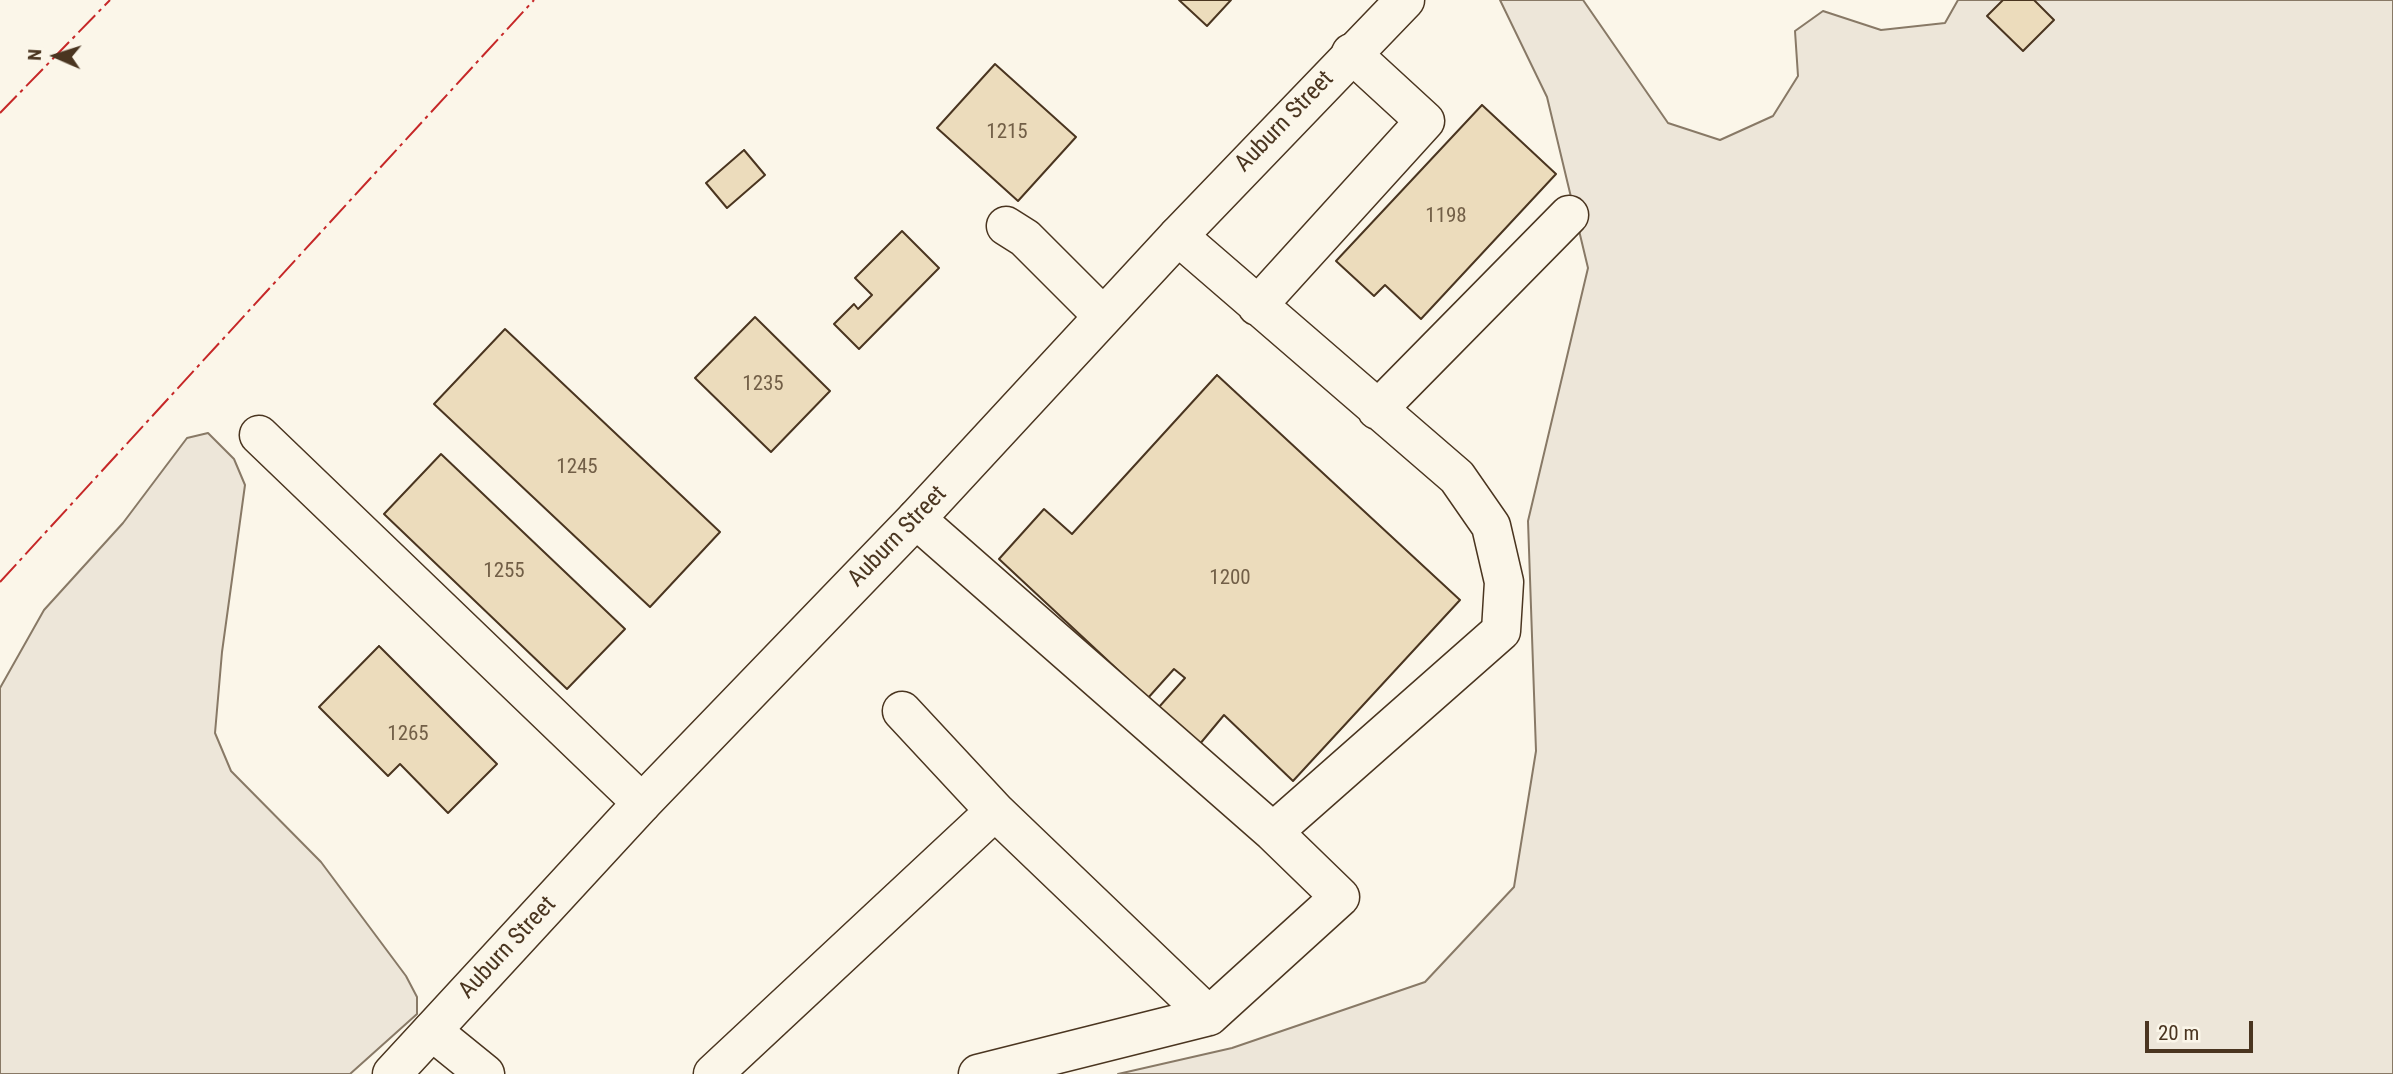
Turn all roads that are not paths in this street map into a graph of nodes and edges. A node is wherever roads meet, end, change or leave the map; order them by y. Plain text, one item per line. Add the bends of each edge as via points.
1 (1405, 0) edge
2 (1351, 53) junction
3 (1569, 215) dead end
4 (1006, 226) dead end
5 (1178, 236) junction
6 (1257, 306) junction
7 (1103, 316) junction
8 (1377, 410) junction
9 (259, 435) dead end
10 (916, 519) junction
11 (902, 711) dead end
12 (642, 803) junction
13 (995, 811) junction
14 (1273, 832) junction
15 (1209, 1016) junction
16 (432, 1031) junction
17 (392, 1074) edge
18 (485, 1074) edge
19 (713, 1074) edge
20 (978, 1074) edge

1 - 2 main road, Auburn Street
2 - 5 main road, Auburn Street
2 - 6 main road via 1424,121
3 - 8 main road
4 - 7 main road via 1025,238
5 - 6 main road
5 - 7 main road, Auburn Street
6 - 8 main road
7 - 10 main road, Auburn Street
8 - 14 main road via 1457,477 1491,526 1504,582 1500,631
9 - 12 main road
10 - 12 main road, Auburn Street
10 - 14 main road
11 - 13 main road
12 - 16 main road, Auburn Street
13 - 15 main road
13 - 19 main road
14 - 15 main road via 1340,897
15 - 20 main road
16 - 17 main road, Auburn Street
16 - 18 main road

